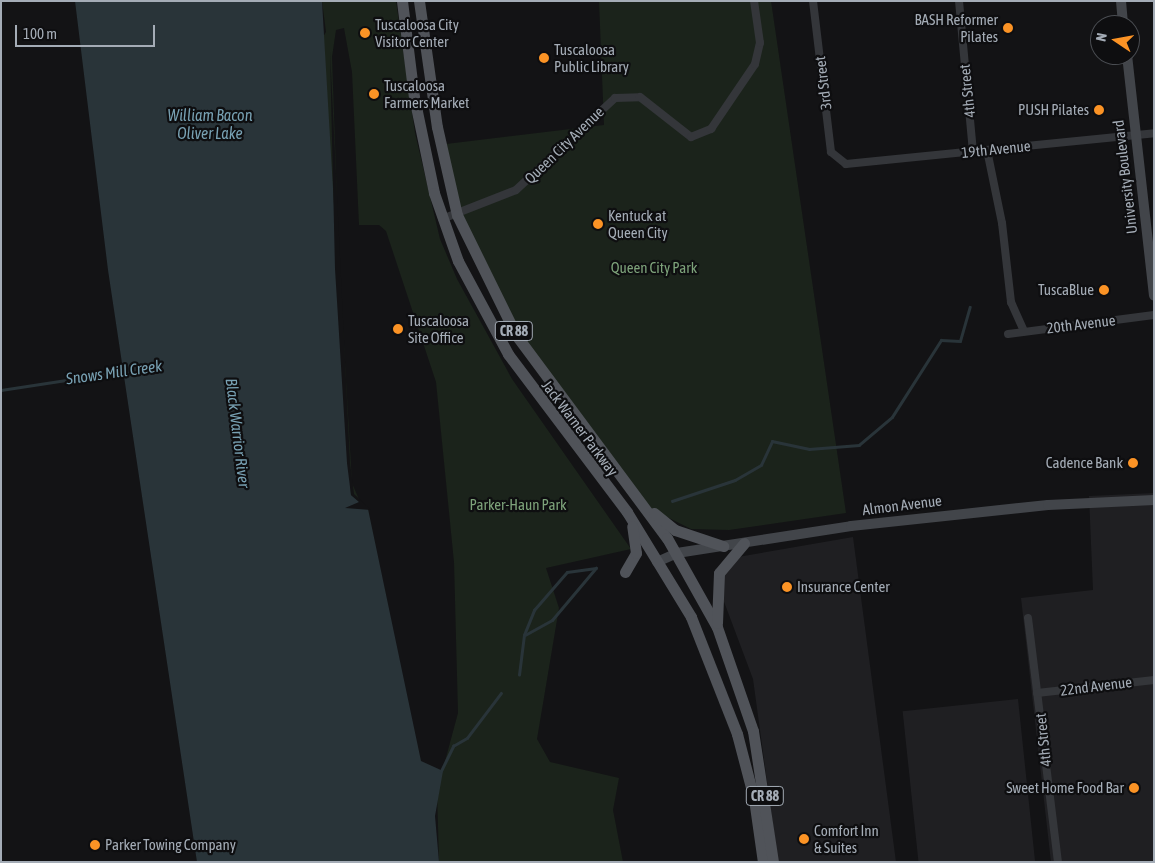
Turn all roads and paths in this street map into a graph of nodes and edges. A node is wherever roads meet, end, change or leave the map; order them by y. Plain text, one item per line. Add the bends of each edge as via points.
1 (402, 1) edge
2 (419, 1) edge
3 (754, 1) edge
4 (813, 1) edge
5 (959, 1) edge
6 (1121, 1) edge
7 (1122, 15) edge
8 (1127, 65) edge
9 (1154, 133) edge
10 (1135, 135) junction
11 (987, 150) junction
12 (973, 151) junction
13 (839, 161) joint
14 (457, 215) junction
15 (442, 219) junction
16 (1154, 295) edge
17 (1154, 315) edge
18 (1024, 331) junction
19 (1008, 334) dead end
20 (1154, 500) edge
21 (643, 505) junction
22 (631, 520) junction
23 (744, 543) junction
24 (723, 546) junction
25 (677, 553) junction
26 (658, 562) junction
27 (625, 572) dead end
28 (1028, 618) dead end
29 (717, 627) junction
30 (1154, 680) edge
31 (1037, 693) junction
32 (763, 862) edge
33 (774, 862) edge
34 (1058, 862) edge

1 - 15 main road, Jack Warner Parkway via 414,97
2 - 14 main road, Jack Warner Parkway / CR 88 via 437,127
3 - 14 street, Queen City Avenue via 760,43 755,64 711,130 691,137 674,128 640,97 615,98 515,191
4 - 13 street, 3rd Street via 831,152
5 - 12 street, 4th Street
6 - 7 main road
8 - 10 main road, University Boulevard
9 - 10 street, 19th Avenue
10 - 11 street, 19th Avenue
10 - 16 main road, University Boulevard
11 - 12 street, 19th Avenue
11 - 18 street via 1002,223 1012,309
12 - 13 street, 19th Avenue via 853,164
14 - 15 street, Queen City Avenue
14 - 21 main road, Jack Warner Parkway / CR 88 via 516,335
15 - 22 main road, Jack Warner Parkway via 494,333
17 - 18 street, 20th Avenue
18 - 19 street, 20th Avenue
20 - 23 main road, Almon Avenue via 944,515
21 - 24 main road via 675,530
21 - 25 main road, Jack Warner Parkway / CR 88
22 - 26 main road, Jack Warner Parkway
22 - 27 main road via 636,553
23 - 24 main road, Almon Avenue
23 - 29 main road via 719,573
24 - 25 main road, Almon Avenue
25 - 26 main road, Almon Avenue
25 - 29 main road, Jack Warner Parkway / CR 88
26 - 32 main road, Jack Warner Parkway via 691,618 721,687 751,786
28 - 31 street, 4th Street
29 - 33 main road, Jack Warner Parkway / CR 88 via 753,731
30 - 31 street, 22nd Avenue
31 - 34 street, 4th Street

